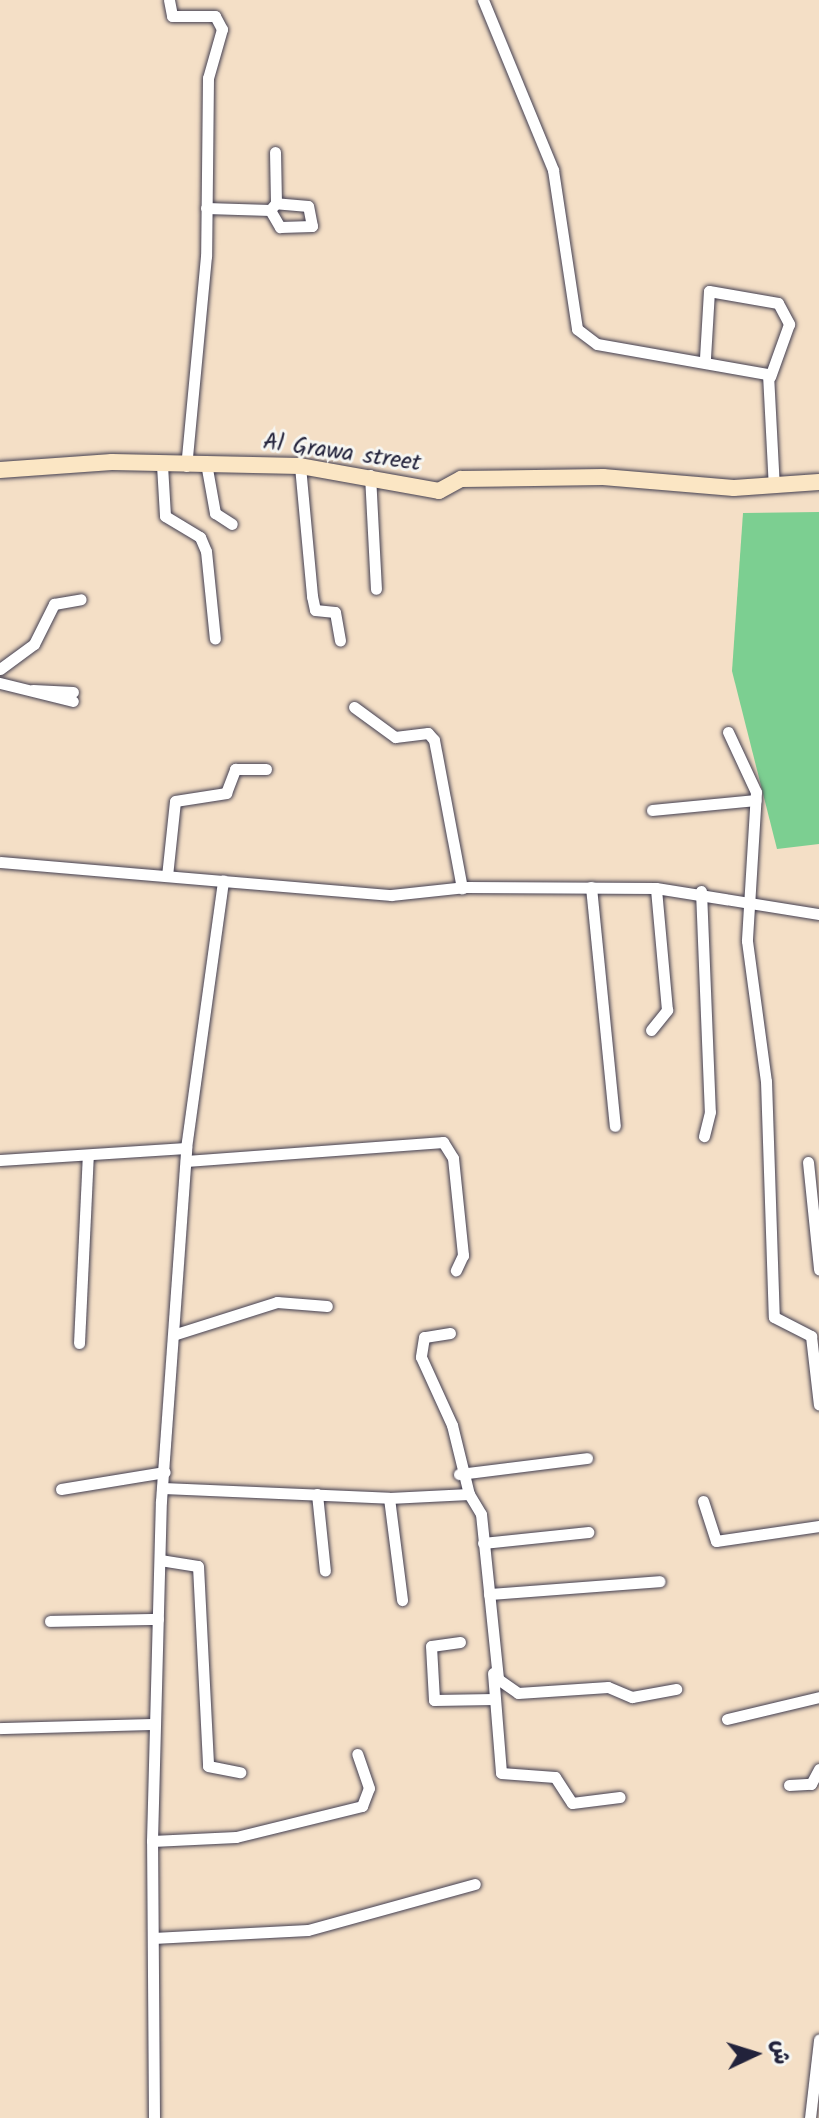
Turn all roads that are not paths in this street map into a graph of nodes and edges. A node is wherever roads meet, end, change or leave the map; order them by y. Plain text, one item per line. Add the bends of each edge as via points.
1 (169, 0) edge
2 (483, 0) edge
3 (275, 152) dead end
4 (206, 208) junction
5 (705, 358) junction
6 (770, 377) junction
7 (206, 463) junction
8 (162, 465) junction
9 (186, 466) junction
10 (300, 466) junction
11 (0, 470) edge
12 (370, 475) junction
13 (819, 482) edge
14 (774, 487) junction
15 (232, 524) dead end
16 (376, 589) dead end
17 (81, 599) dead end
18 (215, 639) dead end
19 (340, 641) dead end
20 (0, 669) edge
21 (0, 683) edge
22 (73, 697) dead end
23 (354, 707) dead end
24 (728, 732) dead end
25 (266, 769) dead end
26 (756, 800) junction
27 (652, 810) dead end
28 (0, 862) edge
29 (167, 876) junction
30 (223, 881) junction
31 (591, 887) junction
32 (462, 888) junction
33 (656, 888) junction
34 (701, 891) junction
35 (746, 900) junction
36 (819, 914) edge
37 (651, 1030) dead end
38 (615, 1126) dead end
39 (704, 1136) dead end
40 (186, 1154) junction
41 (88, 1155) junction
42 (0, 1160) edge
43 (808, 1162) dead end
44 (819, 1269) edge
45 (456, 1270) dead end
46 (327, 1306) dead end
47 (815, 1332) edge
48 (450, 1333) dead end
49 (176, 1334) junction
50 (79, 1343) dead end
51 (819, 1405) edge
52 (587, 1458) dead end
53 (165, 1472) junction
54 (459, 1474) junction
55 (163, 1488) junction
56 (61, 1489) dead end
57 (317, 1494) junction
58 (469, 1494) junction
59 (389, 1498) junction
60 (703, 1501) dead end
61 (819, 1526) edge
62 (588, 1532) dead end
63 (483, 1543) junction
64 (160, 1560) junction
65 (325, 1571) dead end
66 (660, 1581) dead end
67 (489, 1594) junction
68 (402, 1600) dead end
69 (158, 1619) junction
70 (50, 1621) dead end
71 (460, 1642) dead end
72 (493, 1669) junction
73 (676, 1689) dead end
74 (819, 1697) edge
75 (494, 1699) junction
76 (727, 1719) dead end
77 (155, 1724) junction
78 (0, 1728) edge
79 (357, 1754) dead end
80 (819, 1769) edge
81 (240, 1772) dead end
82 (789, 1785) dead end
83 (620, 1797) dead end
84 (152, 1841) junction
85 (475, 1884) dead end
86 (153, 1938) junction
87 (819, 2040) edge
88 (154, 2118) edge
89 (810, 2118) edge

1 - 4 street via 172,16 215,16 221,25 208,78
2 - 5 street via 553,170 577,329 597,344
3 - 4 street via 273,206
4 - 9 street
5 - 6 street
5 - 6 street via 709,291 778,303 789,324
6 - 14 street
7 - 9 street, Al Grawa street
7 - 10 street, Al Grawa street
7 - 15 street via 215,513
8 - 9 street, Al Grawa street
8 - 11 street, Al Grawa street
8 - 18 street via 165,516 200,537 206,551
10 - 12 street, Al Grawa street
10 - 19 street via 315,610 335,612
12 - 14 street, Al Grawa street via 439,491 461,479 586,477
12 - 16 street
13 - 14 street, Al Grawa street
17 - 20 street via 54,604 34,644
21 - 22 street
23 - 32 street via 395,737 428,733 434,740
24 - 26 street via 749,767
25 - 29 street via 235,769 226,793 175,801
26 - 27 street
26 - 35 street via 754,878
28 - 29 street
29 - 30 street
30 - 32 street via 391,895
30 - 40 street
31 - 32 street
31 - 33 street
31 - 38 street
33 - 34 street
33 - 37 street via 667,1010
34 - 35 street
34 - 39 street via 710,1112
35 - 36 street via 777,912
35 - 47 street via 766,1081 774,1317
40 - 41 street
40 - 45 street via 443,1142 453,1158 463,1255
40 - 49 street
41 - 42 street
41 - 50 street
43 - 44 street
46 - 49 street via 277,1302
47 - 51 street
48 - 54 street via 428,1335 420,1349 452,1425
49 - 53 street
52 - 54 street
53 - 55 street
53 - 56 street
54 - 58 street
55 - 57 street
55 - 64 street
57 - 59 street
57 - 65 street
58 - 59 street
58 - 63 street via 481,1514
59 - 68 street
60 - 61 street via 716,1541
62 - 63 street
63 - 67 street
64 - 69 street
64 - 81 street via 198,1566 208,1766
66 - 67 street
67 - 72 street
69 - 70 street
69 - 77 street
71 - 75 street via 431,1646 434,1700
72 - 73 street via 518,1693 608,1687 632,1697
72 - 75 street
74 - 76 street
75 - 83 street via 504,1776 555,1777 572,1803
77 - 78 street
77 - 84 street
79 - 84 street via 369,1788 362,1806 236,1837
80 - 82 street via 811,1784
84 - 86 street
85 - 86 street via 308,1930
86 - 88 street
87 - 89 street

